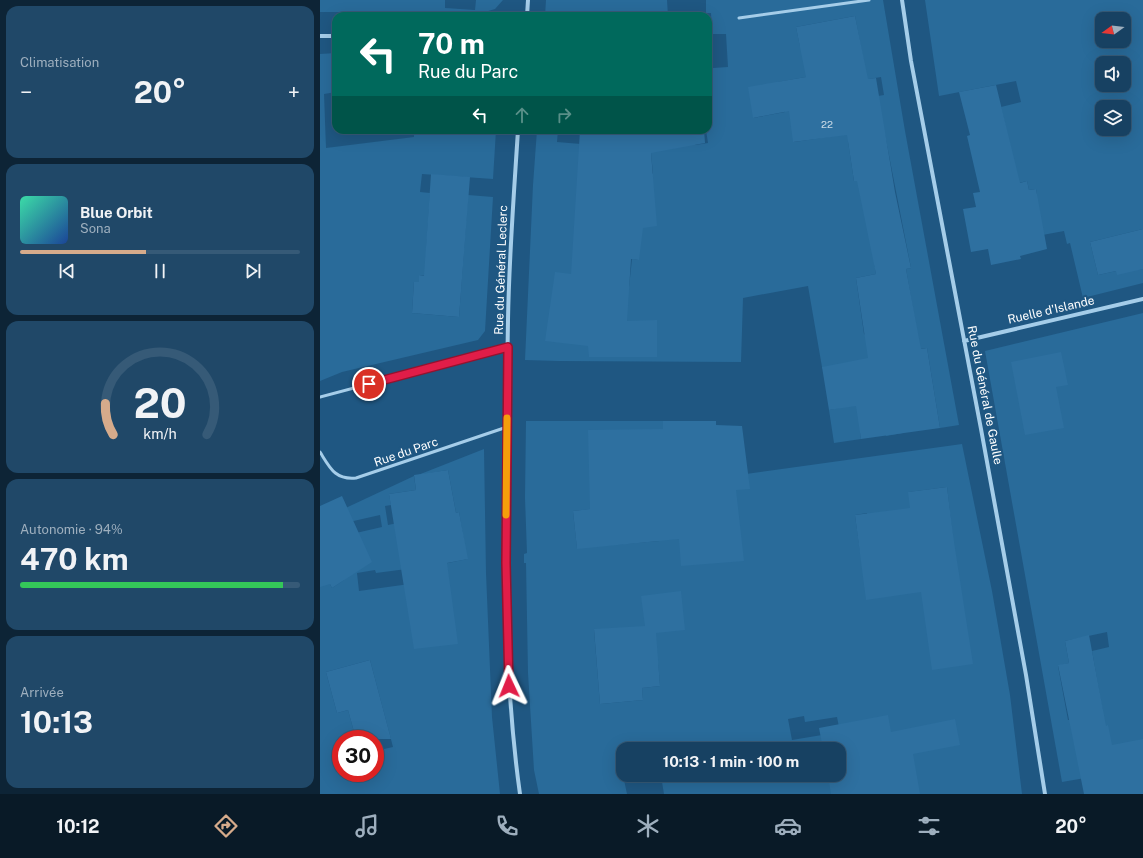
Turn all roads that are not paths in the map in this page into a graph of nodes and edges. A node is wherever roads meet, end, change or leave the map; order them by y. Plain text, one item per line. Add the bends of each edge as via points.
1 (528, 0) edge
2 (869, 0) edge
3 (902, 0) edge
4 (527, 12) edge
5 (739, 18) dead end
6 (320, 36) edge
7 (332, 36) edge
8 (518, 134) edge
9 (1143, 299) edge
10 (964, 341) junction
11 (508, 347) junction
12 (320, 397) edge
13 (507, 427) junction
14 (320, 452) edge
15 (520, 794) edge
16 (1045, 794) edge

1 - 4 street
2 - 5 lane
3 - 10 street, Rue du Général de Gaulle via 911,61
6 - 7 street
8 - 11 street, Rue du Général Leclerc
9 - 10 street, Ruelle d'Islande
10 - 16 street, Rue du Général de Gaulle
11 - 12 lane
11 - 13 street, Rue du Général Leclerc
13 - 14 lane, Rue du Parc via 356,478 342,478 336,474
13 - 15 street, Rue du Général Leclerc via 508,662

